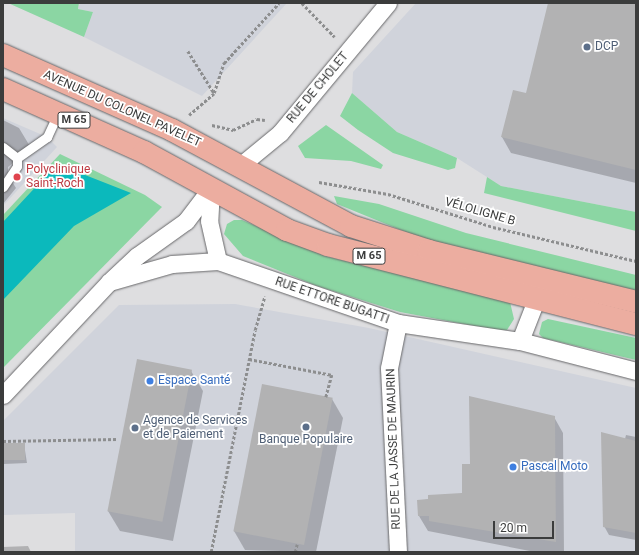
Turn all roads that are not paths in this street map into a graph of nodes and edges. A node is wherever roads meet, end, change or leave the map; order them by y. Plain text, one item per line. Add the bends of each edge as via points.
1 (388, 3) edge
2 (3, 55) edge
3 (3, 89) edge
4 (58, 113) junction
5 (3, 147) edge
6 (17, 158) junction
7 (241, 165) junction
8 (3, 187) edge
9 (211, 188) junction
10 (218, 261) junction
11 (504, 270) junction
12 (110, 282) junction
13 (536, 300) junction
14 (636, 302) edge
15 (398, 323) junction
16 (636, 324) edge
17 (520, 341) junction
18 (636, 371) edge
19 (3, 395) edge
20 (398, 552) edge

1 - 7 street, RUE DE CHOLET via 280,133
2 - 7 main road, AVENUE DU COLONEL PAVELET / M 65 via 172,130
3 - 4 main road, AVENUE DU COLONEL PAVELET / M 65
4 - 6 lane via 47,137
4 - 9 main road, AVENUE DU COLONEL PAVELET / M 65 via 144,152
5 - 6 lane
6 - 8 lane via 17,166
7 - 9 main road
7 - 11 main road, AVENUE DU COLONEL PAVELET / M 65 via 287,194 351,226
9 - 10 street via 209,221
9 - 12 street via 186,221 137,256
9 - 13 main road, AVENUE DU COLONEL PAVELET / M 65 via 287,230 328,245
10 - 12 street via 172,264
10 - 15 street, RUE ETTORE BUGATTI
11 - 13 main road, AVENUE DU COLONEL PAVELET / M 65
11 - 14 main road, AVENUE DU COLONEL PAVELET / M 65
12 - 19 street
13 - 16 main road, AVENUE DU COLONEL PAVELET / M 65
13 - 17 street
15 - 17 street, RUE ETTORE BUGATTI
15 - 20 street, RUE DE LA JASSE DE MAURIN via 389,368
17 - 18 street, RUE ETTORE BUGATTI

